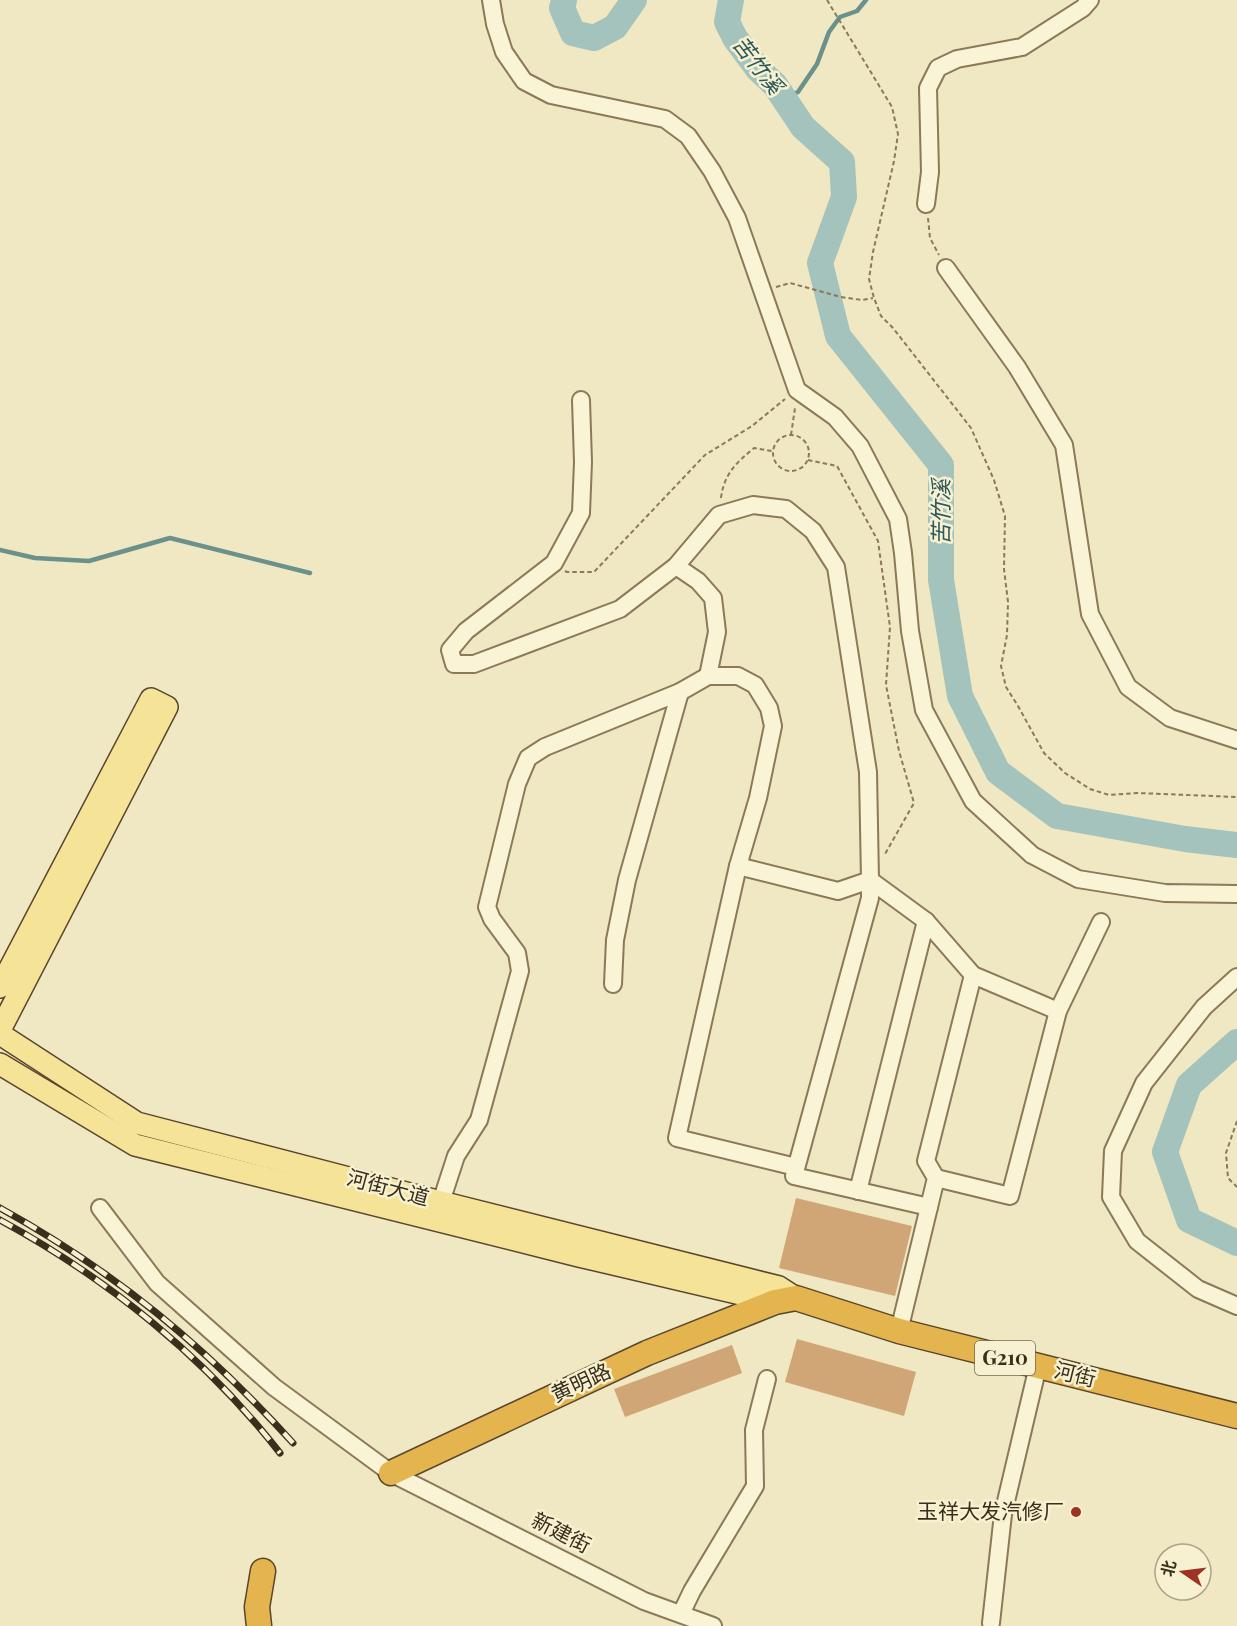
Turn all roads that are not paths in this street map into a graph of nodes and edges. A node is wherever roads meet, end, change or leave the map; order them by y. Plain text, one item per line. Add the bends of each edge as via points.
1 (491, 0) edge
2 (1090, 0) edge
3 (926, 204) road end
4 (946, 268) road end
5 (580, 400) dead end
6 (676, 566) junction
7 (708, 676) junction
8 (680, 692) junction
9 (1237, 740) edge
10 (738, 866) junction
11 (870, 880) junction
12 (1237, 894) edge
13 (926, 921) junction
14 (1101, 922) dead end
15 (974, 975) junction
16 (1237, 977) edge
17 (613, 984) dead end
18 (0, 987) edge
19 (1058, 1011) junction
20 (0, 1032) edge
21 (0, 1064) edge
22 (796, 1167) junction
23 (936, 1178) junction
24 (858, 1191) junction
25 (441, 1202) junction
26 (929, 1207) junction
27 (100, 1208) dead end
28 (785, 1300) junction
29 (1237, 1306) edge
30 (899, 1331) junction
31 (1038, 1366) junction
32 (767, 1378) dead end
33 (1237, 1416) edge
34 (391, 1473) junction
35 (263, 1571) dead end
36 (688, 1619) edge
37 (991, 1623) dead end
38 (258, 1626) edge
39 (713, 1626) edge

1 - 12 street via 504,52 524,81 551,95 665,119 688,136 712,171 737,218 797,390 835,417 860,446 898,519 910,631 924,710 973,801 1032,855 1078,879 1166,893
2 - 3 street via 1022,47 957,59 938,68 928,88 930,172
4 - 9 street via 1017,367 1064,445 1090,614 1128,687 1170,718
5 - 6 street via 581,513 555,563 466,631 450,650 454,664 474,664 620,609
6 - 7 street via 698,581 713,598 717,632
6 - 11 street via 719,515 753,505 786,510 813,531 836,567 868,772
7 - 8 street
7 - 10 street via 738,676 755,685 769,708 773,726
8 - 17 street via 627,880 615,940
8 - 25 street via 545,747 528,758 517,784 487,907 517,953 520,971 479,1120 456,1156
10 - 11 street via 838,891
10 - 22 street via 677,1138
11 - 13 street
11 - 22 street via 870,898
13 - 15 street
13 - 24 street
14 - 19 street
15 - 19 street
15 - 23 street via 926,1161
16 - 29 street via 1204,1006 1144,1083 1113,1151 1111,1197 1137,1241 1198,1289
18 - 20 main road via 151,699 167,707
19 - 23 street via 1010,1196
20 - 25 main road, 河街大道 via 137,1123
21 - 28 main road, 河街大道 via 135,1145 579,1256
22 - 24 street via 794,1176
23 - 26 street
24 - 26 street
25 - 28 main road, 河街大道 via 778,1287
26 - 30 street
27 - 34 street, 新建街 via 157,1282 274,1387
28 - 30 highway, 河街 / G210
28 - 34 highway, 黄明路 via 646,1353
30 - 31 highway, 河街 / G210
31 - 33 highway, 河街 / G210
31 - 37 street via 1003,1514
32 - 36 street via 754,1430 756,1486 692,1590
34 - 36 street, 新建街 via 644,1601
35 - 38 highway
36 - 39 street, 新建街

